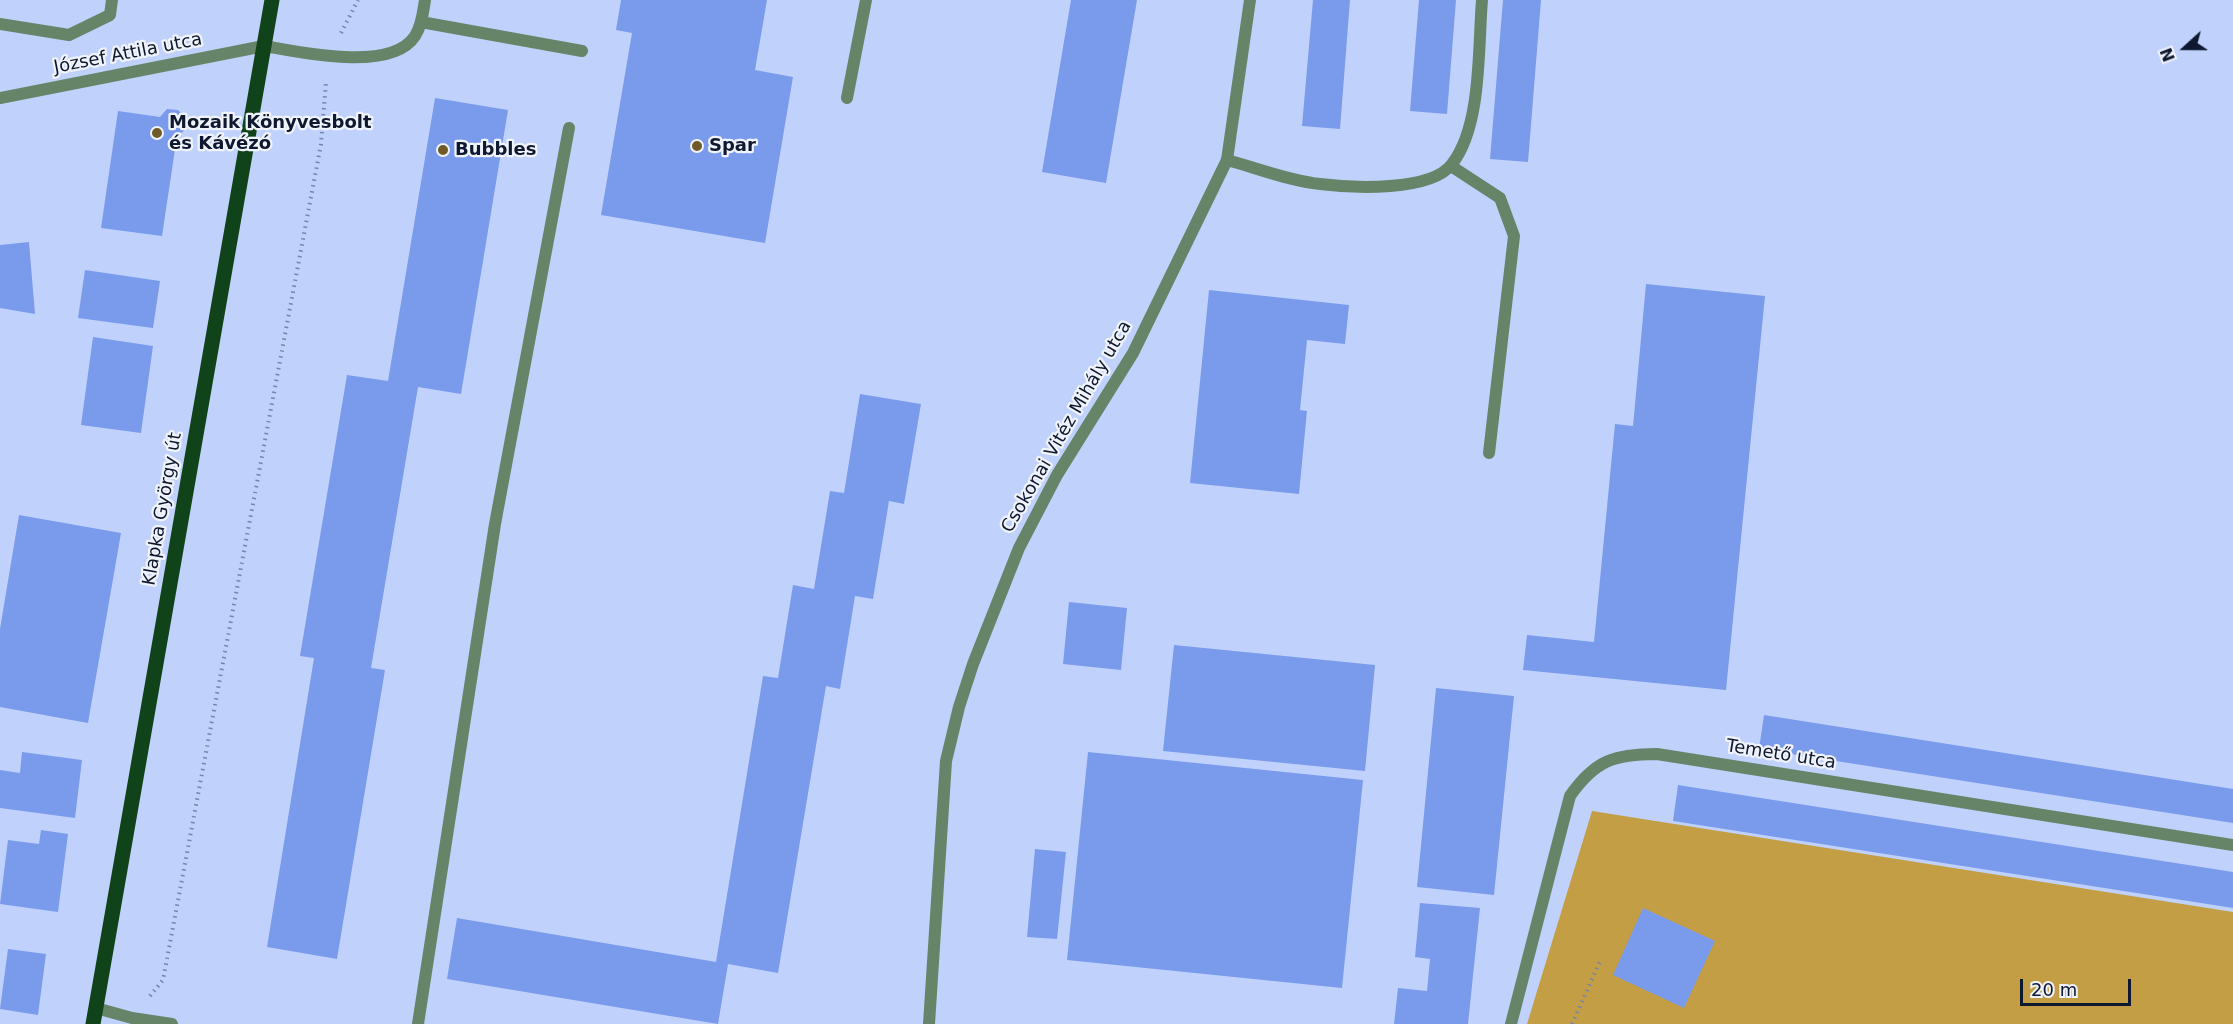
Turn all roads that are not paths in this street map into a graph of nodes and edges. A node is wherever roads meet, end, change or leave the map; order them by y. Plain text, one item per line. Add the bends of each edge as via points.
1 (112, 0) edge
2 (272, 0) edge
3 (425, 0) edge
4 (866, 0) edge
5 (1250, 0) edge
6 (1482, 0) edge
7 (421, 22) junction
8 (0, 24) edge
9 (264, 46) junction
10 (582, 51) dead end
11 (0, 98) edge
12 (847, 98) dead end
13 (569, 128) dead end
14 (1227, 160) junction
15 (1451, 166) junction
16 (1489, 453) dead end
17 (2233, 845) edge
18 (96, 1008) junction
19 (93, 1024) edge
20 (172, 1024) edge
21 (418, 1024) edge
22 (929, 1024) edge
23 (1511, 1024) edge

1 - 8 street via 110,15 69,35
2 - 9 main road, Klapka György út
3 - 7 street
4 - 12 street
5 - 14 street, Csokonai Vitéz Mihály utca
6 - 15 street via 1473,114 1463,146
7 - 9 street via 414,37 377,55 328,57
7 - 10 street
9 - 11 street, József Attila utca
9 - 18 main road, Klapka György út
13 - 21 street via 495,524
14 - 15 street via 1319,184 1385,186 1435,176
14 - 22 street, Csokonai Vitéz Mihály utca via 1133,353 1057,475 1019,548 973,664 946,761
15 - 16 street via 1500,198 1514,236
17 - 23 street, Temető utca via 1657,754 1627,754 1590,772 1570,796
18 - 19 main road, Klapka György út
18 - 20 street

